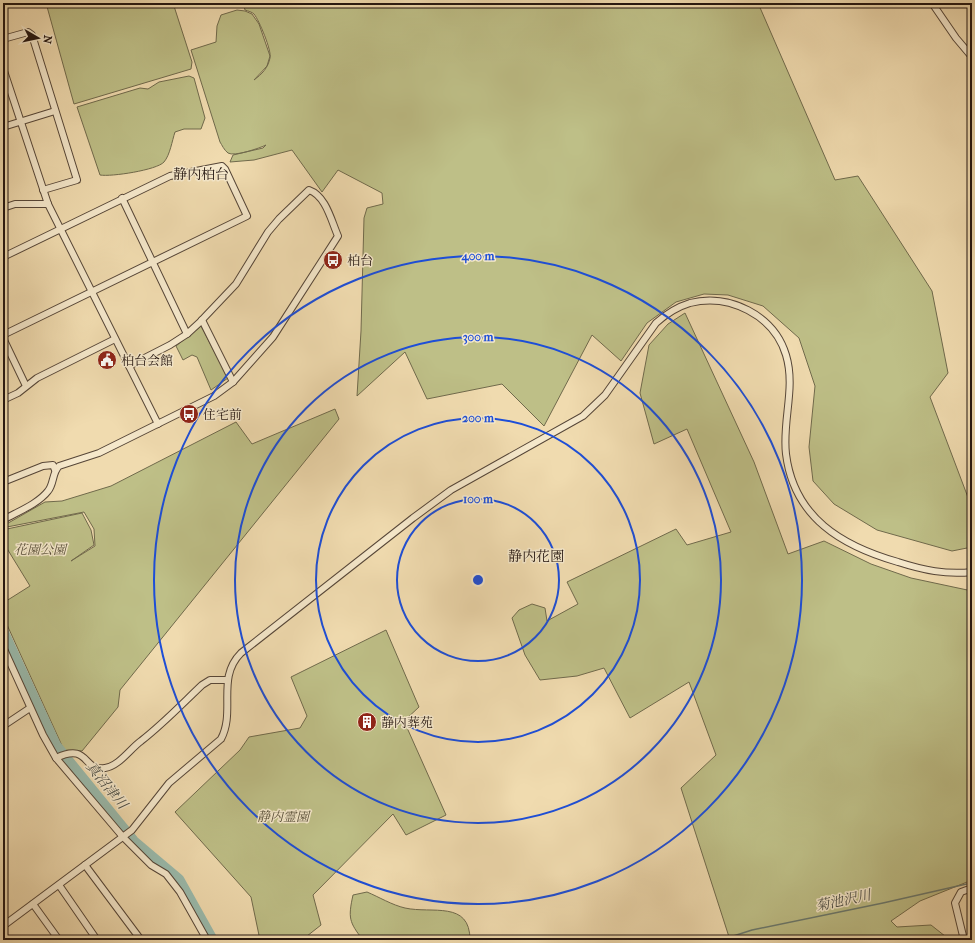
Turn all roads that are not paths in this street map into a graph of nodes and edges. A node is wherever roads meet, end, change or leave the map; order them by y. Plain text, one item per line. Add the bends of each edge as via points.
1 (932, 3) edge
2 (3, 39) edge
3 (972, 57) edge
4 (3, 68) edge
5 (55, 111) junction
6 (20, 122) junction
7 (3, 127) edge
8 (43, 190) junction
9 (122, 198) junction
10 (48, 204) junction
11 (3, 208) edge
12 (60, 229) junction
13 (3, 257) edge
14 (152, 261) junction
15 (92, 293) junction
16 (202, 320) junction
17 (187, 334) junction
18 (3, 335) edge
19 (3, 338) edge
20 (115, 339) junction
21 (129, 366) junction
22 (233, 382) junction
23 (26, 386) junction
24 (3, 400) edge
25 (158, 424) junction
26 (55, 470) junction
27 (3, 482) edge
28 (3, 520) edge
29 (972, 572) edge
30 (3, 647) edge
31 (4, 655) edge
32 (227, 680) junction
33 (30, 708) junction
34 (3, 726) edge
35 (58, 757) junction
36 (124, 836) junction
37 (85, 865) junction
38 (59, 885) junction
39 (972, 888) edge
40 (33, 904) junction
41 (3, 926) edge
42 (59, 940) edge
43 (97, 940) edge
44 (141, 940) edge
45 (207, 940) edge
46 (964, 940) edge

1 - 3 street
2 - 5 street via 28,32 32,35
4 - 6 street
5 - 6 street
5 - 8 street via 77,180
6 - 7 street
6 - 8 street
8 - 10 street
9 - 12 street
9 - 14 street
9 - 14 street via 170,176 222,166 225,169 247,216
10 - 11 street via 15,204
10 - 12 street
12 - 13 street
12 - 15 street
14 - 15 street
14 - 17 street
15 - 18 street
15 - 20 street
16 - 17 street
16 - 22 street
16 - 22 street via 236,284 268,232 279,219 309,190 316,192 323,201 338,236 273,337
17 - 21 street
19 - 23 street
20 - 21 street
20 - 23 street via 36,378
21 - 25 street
22 - 25 street via 214,396
23 - 24 street
25 - 26 street via 99,453 59,466
26 - 27 street via 53,465 43,466
26 - 28 street via 51,486 44,495
29 - 32 street via 937,572 915,567 869,554 828,532 801,499 789,467 785,442 790,380 788,360 781,342 767,324 746,308 734,303 700,301 678,308 656,323 605,395 583,416 451,490 412,518 241,653 233,662
30 - 31 street
31 - 33 street
32 - 35 street via 210,680 202,685 151,734 106,768 98,768 76,752
32 - 36 street via 228,717 221,739 169,783 132,830
33 - 34 street
33 - 35 street
35 - 36 street
36 - 37 street
36 - 45 street via 151,866 166,874 180,892
37 - 38 street
37 - 44 street
38 - 40 street
38 - 43 street
39 - 46 street via 961,892 955,903
40 - 41 street
40 - 42 street

